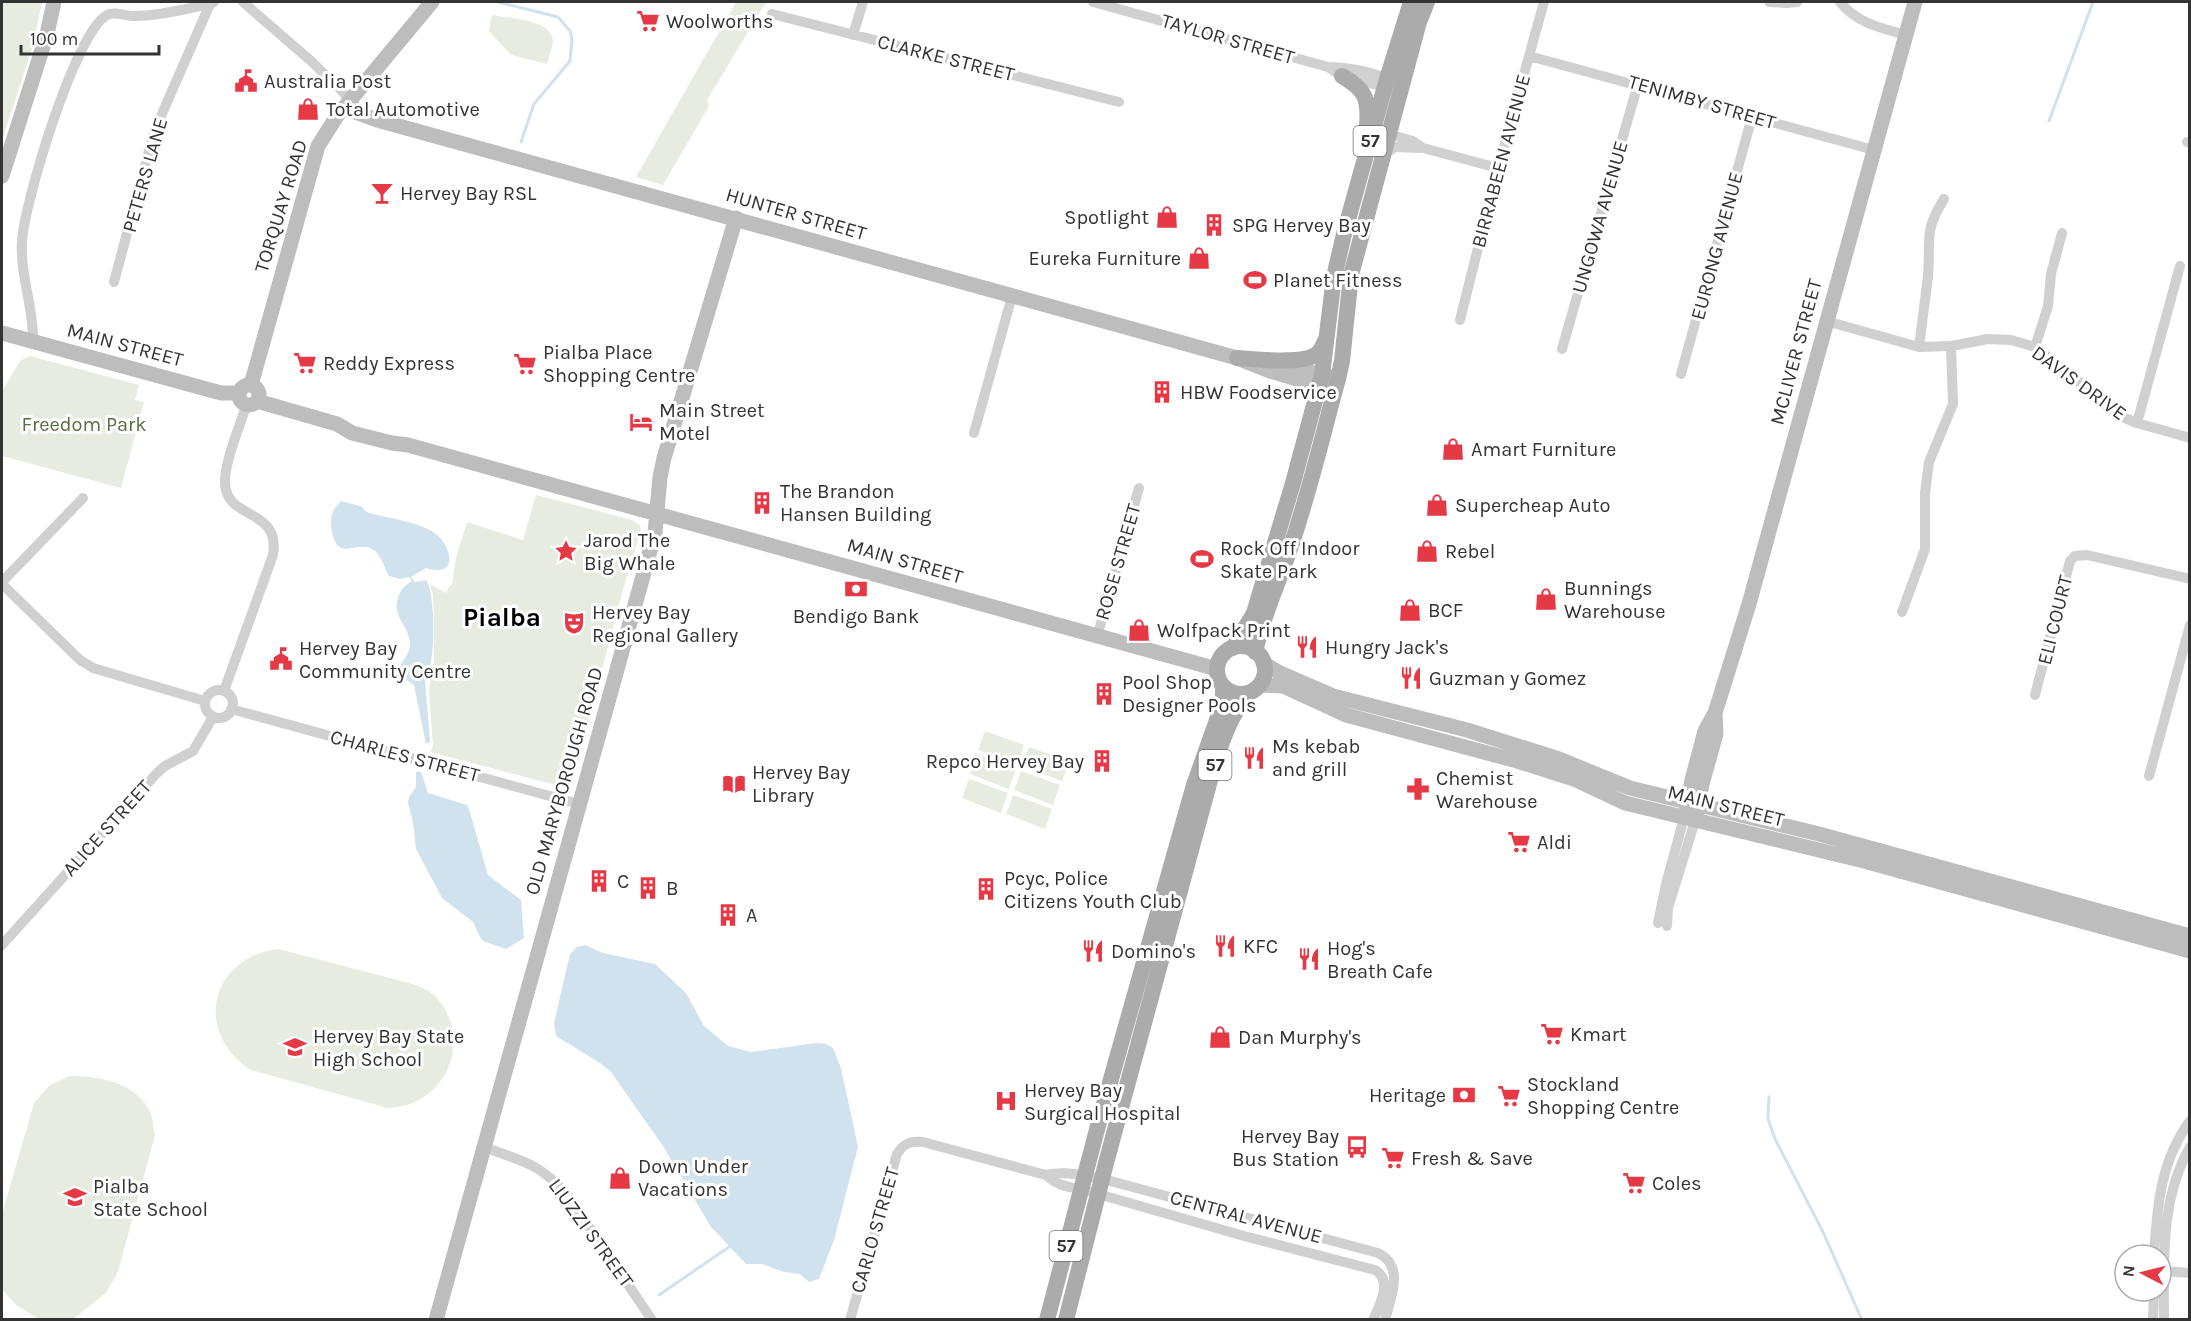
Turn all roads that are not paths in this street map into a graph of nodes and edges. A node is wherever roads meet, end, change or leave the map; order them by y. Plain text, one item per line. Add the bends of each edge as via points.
1 (54, 2) edge
2 (243, 2) edge
3 (432, 2) edge
4 (863, 2) edge
5 (1093, 2) edge
6 (1411, 2) edge
7 (1427, 2) edge
8 (1544, 2) edge
9 (1769, 2) edge
10 (1797, 2) edge
11 (1840, 2) edge
12 (1915, 2) edge
13 (212, 3) edge
14 (772, 14) dead end
15 (854, 35) junction
16 (1906, 35) junction
17 (1529, 56) junction
18 (1335, 71) junction
19 (1638, 84) junction
20 (1391, 85) junction
21 (350, 101) junction
22 (1119, 102) dead end
23 (1752, 117) junction
24 (1388, 134) junction
25 (1424, 148) junction
26 (1874, 150) junction
27 (1382, 157) junction
28 (1364, 160) junction
29 (1498, 168) junction
30 (2, 176) edge
31 (1944, 199) dead end
32 (1353, 202) junction
33 (736, 218) junction
34 (2062, 233) dead end
35 (2180, 266) dead end
36 (114, 282) dead end
37 (1012, 296) junction
38 (1460, 320) dead end
39 (1826, 321) junction
40 (2, 333) edge
41 (1328, 335) junction
42 (33, 341) junction
43 (1919, 346) junction
44 (1951, 346) junction
45 (2035, 347) junction
46 (1562, 349) dead end
47 (1237, 358) junction
48 (1681, 374) dead end
49 (1328, 383) junction
50 (248, 396) junction
51 (2137, 423) junction
52 (974, 433) dead end
53 (2190, 438) edge
54 (1139, 488) dead end
55 (83, 498) dead end
56 (657, 514) junction
57 (2190, 579) edge
58 (2, 583) edge
59 (1902, 612) dead end
60 (2190, 625) edge
61 (1097, 637) junction
62 (1233, 648) junction
63 (1259, 657) junction
64 (1217, 669) junction
65 (1223, 687) junction
66 (1254, 689) junction
67 (224, 691) junction
68 (2035, 695) dead end
69 (205, 701) junction
70 (231, 709) junction
71 (213, 717) junction
72 (2149, 776) dead end
73 (1693, 803) junction
74 (579, 804) junction
75 (1690, 820) junction
76 (1662, 925) dead end
77 (2190, 936) edge
78 (2, 945) edge
79 (2190, 951) edge
80 (1157, 971) junction
81 (1124, 1033) junction
82 (2190, 1121) edge
83 (906, 1144) joint
84 (484, 1147) junction
85 (2190, 1147) edge
86 (1083, 1182) junction
87 (1100, 1186) junction
88 (2155, 1243) edge
89 (2165, 1243) edge
90 (2173, 1272) edge
91 (2190, 1273) edge
92 (1389, 1277) junction
93 (2154, 1303) edge
94 (2164, 1303) edge
95 (436, 1320) edge
96 (652, 1320) edge
97 (850, 1320) edge
98 (1047, 1320) edge
99 (1066, 1320) edge
100 (1373, 1320) edge
101 (1385, 1320) edge
102 (2153, 1320) edge
103 (2164, 1320) edge

1 - 30 street
2 - 21 street
3 - 21 street, TORQUAY ROAD
4 - 15 street
5 - 18 street, TAYLOR STREET
6 - 20 main road, 57
7 - 20 main road, 57
8 - 17 street, BIRRABEEN AVENUE
9 - 10 street
11 - 16 street via 1869,25
12 - 16 street, MCLIVER STREET
13 - 36 street, PETERS LANE via 154,132
13 - 42 street via 135,16 111,14 93,30 45,143 22,240 22,263 34,322
14 - 15 street, CLARKE STREET
15 - 22 street, CLARKE STREET
16 - 26 street, MCLIVER STREET
17 - 19 street, TENIMBY STREET
17 - 29 street, BIRRABEEN AVENUE
18 - 20 street, TAYLOR STREET
18 - 20 street, TAYLOR STREET via 1342,67
18 - 28 main road via 1357,85 1366,100
19 - 23 street, TENIMBY STREET
19 - 46 street, UNGOWA AVENUE
20 - 24 main road, 57
20 - 28 main road, 57
21 - 33 street, HUNTER STREET via 356,112 377,120
21 - 50 street, TORQUAY ROAD via 318,146
23 - 26 street, TENIMBY STREET
23 - 48 street, EURONG AVENUE
24 - 25 street
24 - 27 main road, 57
24 - 32 main road via 1377,142
25 - 27 street via 1395,147
25 - 29 street
26 - 39 street, MCLIVER STREET
27 - 49 main road, 57
28 - 32 main road, 57
29 - 38 street, BIRRABEEN AVENUE
31 - 43 street via 1929,229
32 - 41 main road, 57 via 1334,277
33 - 37 street, HUNTER STREET
33 - 56 street, OLD MARYBOROUGH ROAD via 664,458
34 - 45 street via 2051,274 2048,306
35 - 51 street
37 - 47 street, HUNTER STREET
37 - 52 street
39 - 43 street, DAVIS DRIVE
39 - 73 street, MCLIVER STREET via 1749,604 1715,713 1716,734
40 - 42 street, MAIN STREET
41 - 47 main road via 1319,352 1312,356 1286,360
41 - 49 main road, 57
42 - 50 street, MAIN STREET via 221,393
43 - 44 street, DAVIS DRIVE
44 - 45 street, DAVIS DRIVE via 1988,339
44 - 59 street via 1953,404 1929,462 1925,549
45 - 51 street, DAVIS DRIVE via 2115,414
47 - 49 street, HUNTER STREET via 1270,371
49 - 62 main road, 57 via 1254,613
49 - 63 main road, 57 via 1293,541 1263,620
50 - 56 street, MAIN STREET via 352,433
50 - 67 street, TORQUAY ROAD via 226,474 226,490 236,505 270,529 275,542
51 - 53 street, DAVIS DRIVE
54 - 61 street, ROSE STREET
55 - 58 street
56 - 61 street, MAIN STREET
56 - 74 street, OLD MARYBOROUGH ROAD via 655,533
57 - 68 street, ELI COURT via 2087,555 2075,556 2070,561
58 - 69 street via 80,660 93,668
60 - 72 street
61 - 64 street, MAIN STREET
62 - 63 main road via 1249,648
62 - 64 main road, 57 via 1222,656
63 - 66 main road, 57 via 1263,678
63 - 73 street, MAIN STREET via 1280,673 1334,696 1467,730 1559,759 1630,788
64 - 65 main road, 57
65 - 66 main road via 1235,694
65 - 81 main road, 57 via 1223,703 1194,785
66 - 75 street, MAIN STREET via 1283,686 1346,715 1517,761 1574,779 1625,803
66 - 80 main road, 57 via 1235,709 1220,747
67 - 69 street via 210,693
67 - 70 street via 231,698
69 - 71 street via 206,710
70 - 71 street via 222,717
70 - 74 street, CHARLES STREET
71 - 78 street, ALICE STREET via 193,752 157,773
73 - 75 street, MCLIVER STREET
73 - 77 street, MAIN STREET
74 - 84 street, OLD MARYBOROUGH ROAD
75 - 76 street, MCLIVER STREET
75 - 79 street, MAIN STREET via 1875,864
80 - 81 main road via 1146,982 1136,1015
80 - 87 main road, 57
81 - 86 main road, 57
82 - 88 street via 2170,1156 2161,1184
83 - 86 street, CENTRAL AVENUE via 923,1142
83 - 97 street, CARLO STREET via 897,1154
84 - 95 street, OLD MARYBOROUGH ROAD
84 - 96 street, LIUZZI STREET via 528,1163 554,1180
85 - 89 street via 2172,1189
86 - 87 street, CENTRAL AVENUE
86 - 98 main road, 57
87 - 92 street, CENTRAL AVENUE via 1244,1236 1360,1265
87 - 92 street, CENTRAL AVENUE via 1370,1251 1385,1257 1394,1267
87 - 99 main road, 57
90 - 91 street
92 - 100 street
92 - 101 street
93 - 102 street
94 - 103 street

